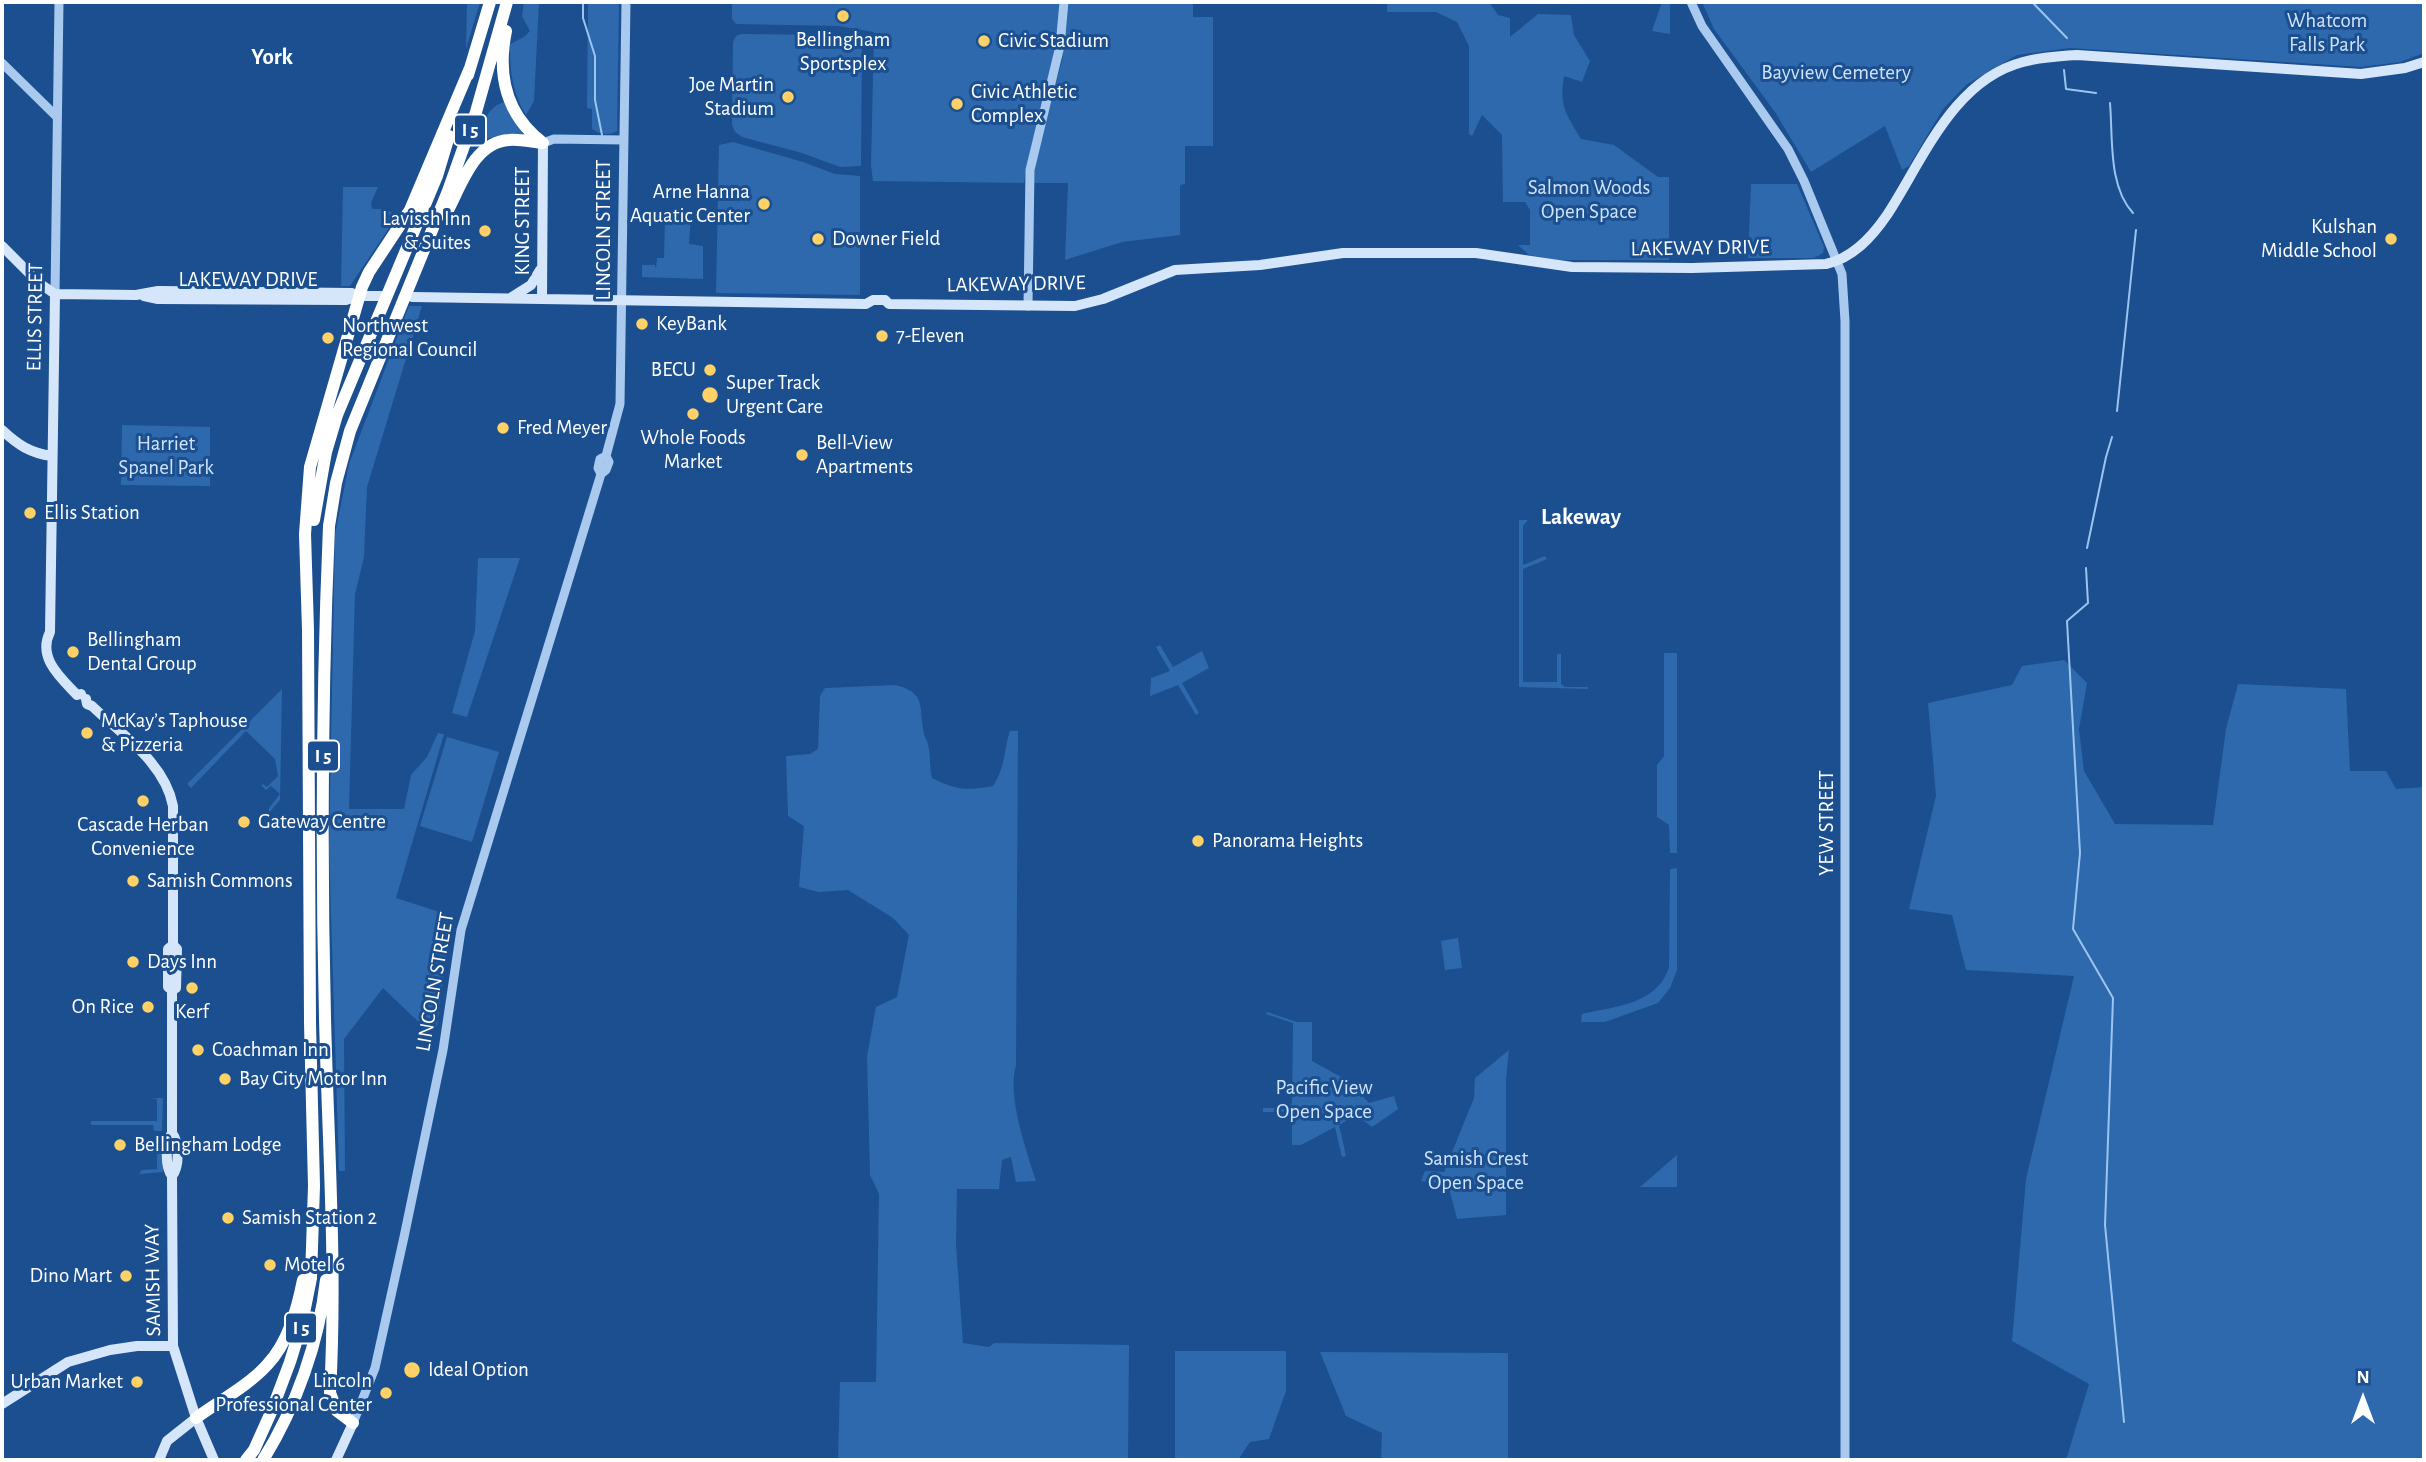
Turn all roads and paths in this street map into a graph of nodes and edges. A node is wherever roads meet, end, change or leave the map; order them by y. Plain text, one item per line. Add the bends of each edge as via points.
1 (59, 2) edge
2 (490, 2) edge
3 (509, 2) edge
4 (626, 2) edge
5 (1064, 2) edge
6 (1691, 2) edge
7 (2424, 62) edge
8 (2, 63) edge
9 (470, 68) junction
10 (57, 117) junction
11 (624, 140) junction
12 (543, 143) junction
13 (2, 246) edge
14 (423, 255) junction
15 (1839, 261) junction
16 (542, 262) junction
17 (239, 292) junction
18 (55, 294) junction
19 (136, 295) junction
20 (359, 296) junction
21 (396, 297) junction
22 (218, 299) junction
23 (509, 299) junction
24 (542, 299) junction
25 (622, 301) junction
26 (1028, 306) junction
27 (2, 430) edge
28 (52, 456) junction
29 (308, 630) junction
30 (171, 794) joint
31 (314, 1186) junction
32 (331, 1216) junction
33 (173, 1346) junction
34 (79, 1361) junction
35 (2, 1404) edge
36 (2, 1411) edge
37 (196, 1418) junction
38 (353, 1423) junction
39 (213, 1458) edge
40 (159, 1460) edge
41 (246, 1460) edge
42 (263, 1460) edge
43 (336, 1460) edge
44 (1845, 1460) edge

1 - 10 street, ELLIS STREET
2 - 9 highway, I 5
3 - 12 highway via 502,61 506,91 518,118
3 - 14 highway, I 5 via 476,111
4 - 11 street, LINCOLN STREET
5 - 26 street via 1060,46 1030,170
6 - 15 street, YEW STREET via 1702,26 1788,149
7 - 15 main road via 2361,74 2077,55 2017,64 1980,84 1959,103 1874,233
8 - 10 street
9 - 20 highway via 410,210 369,272
9 - 21 highway, I 5
10 - 18 street, ELLIS STREET
11 - 12 street via 554,139
11 - 25 street, LINCOLN STREET
12 - 14 highway via 509,140 480,153
12 - 16 main road, KING STREET
13 - 18 main road
14 - 21 highway, I 5
15 - 26 main road, LAKEWAY DRIVE via 1756,267 1588,268 1476,253 1343,253 1260,265 1181,269 1093,302
15 - 44 street, YEW STREET via 1845,321
16 - 23 main road via 534,282
16 - 24 main road, KING STREET
17 - 19 main road, LAKEWAY DRIVE
17 - 20 main road, LAKEWAY DRIVE
17 - 22 main road
18 - 19 main road, LAKEWAY DRIVE
18 - 28 main road, ELLIS STREET
19 - 22 main road, LAKEWAY DRIVE
20 - 21 main road, LAKEWAY DRIVE
20 - 22 main road, LAKEWAY DRIVE via 349,300
20 - 29 highway via 310,467 305,534
21 - 23 main road, LAKEWAY DRIVE
21 - 29 highway, I 5 via 337,415 326,452 311,550
21 - 32 highway, I 5 via 350,431 329,526 322,811
23 - 24 main road, LAKEWAY DRIVE
24 - 25 main road, LAKEWAY DRIVE
25 - 26 main road, LAKEWAY DRIVE via 869,304 885,300 889,304
25 - 38 street, LINCOLN STREET via 621,404 606,456 609,462 601,474 461,930 416,1184 375,1368
27 - 28 main road via 18,445
28 - 30 main road, ELLIS STREET via 47,650 53,666 152,764
29 - 31 highway, I 5
30 - 33 main road, SAMISH WAY via 173,944 177,949 176,988 172,990 172,1133 177,1144 172,1176
31 - 37 highway via 303,1283 282,1345 259,1373
31 - 41 highway, I 5 via 311,1278 302,1323 271,1410
32 - 38 highway via 330,1393 337,1411
32 - 42 highway, I 5 via 325,1290 304,1375 281,1431
33 - 34 main road via 110,1350
33 - 37 main road, SAMISH WAY
34 - 35 main road via 68,1362
34 - 36 main road
37 - 39 main road, SAMISH WAY
37 - 40 main road via 167,1441
38 - 43 main road, LINCOLN STREET

